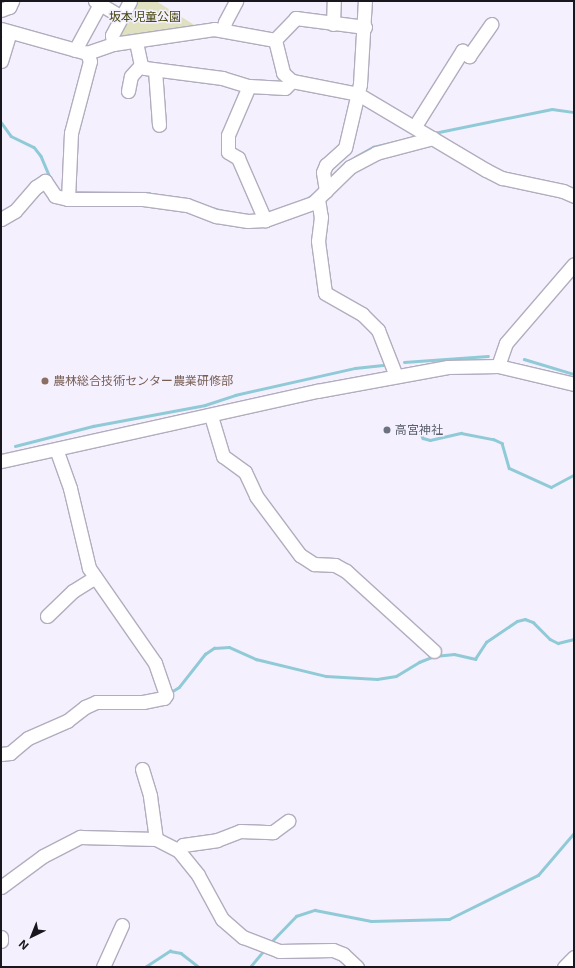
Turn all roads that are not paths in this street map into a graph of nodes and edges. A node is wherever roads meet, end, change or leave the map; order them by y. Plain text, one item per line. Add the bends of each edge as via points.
1 (12, 1) edge
2 (130, 1) edge
3 (236, 1) edge
4 (334, 1) edge
5 (365, 1) edge
6 (98, 2) edge
7 (1, 10) edge
8 (122, 17) junction
9 (333, 24) junction
10 (491, 24) dead end
11 (365, 26) junction
12 (223, 30) junction
13 (5, 31) edge
14 (275, 40) junction
15 (136, 42) junction
16 (113, 44) junction
17 (82, 51) junction
18 (1, 61) edge
19 (141, 65) junction
20 (155, 70) junction
21 (292, 81) junction
22 (249, 86) junction
23 (128, 90) dead end
24 (358, 94) junction
25 (159, 125) dead end
26 (415, 126) junction
27 (433, 138) junction
28 (322, 195) junction
29 (574, 196) edge
30 (68, 199) junction
31 (1, 219) edge
32 (265, 220) junction
33 (574, 264) edge
34 (498, 366) junction
35 (396, 376) junction
36 (574, 384) edge
37 (211, 416) junction
38 (56, 449) junction
39 (1, 460) edge
40 (95, 577) junction
41 (47, 616) dead end
42 (434, 651) dead end
43 (1, 754) edge
44 (142, 769) dead end
45 (288, 821) dead end
46 (156, 839) junction
47 (178, 850) junction
48 (1, 887) edge
49 (122, 925) dead end
50 (1, 937) edge
51 (1, 941) edge
52 (574, 957) edge
53 (103, 967) edge
54 (357, 967) edge
55 (564, 967) edge

1 - 7 street via 9,7
2 - 8 street
3 - 12 street via 224,22
4 - 9 street
5 - 11 street
6 - 8 street
6 - 17 street
8 - 16 street via 112,35
9 - 11 street
9 - 14 street via 298,17
10 - 26 street via 469,56 462,52
11 - 24 street
12 - 14 street
12 - 15 street via 214,29
13 - 17 street
13 - 18 street
14 - 21 street via 283,73
15 - 16 street
15 - 19 street
16 - 17 street
17 - 30 street via 90,61 71,133
19 - 20 street
19 - 23 street via 131,76
20 - 22 street via 222,78
20 - 25 street
21 - 22 street via 285,88
21 - 24 street
22 - 32 street via 228,135 228,152 238,158
24 - 26 street
24 - 28 street via 345,148 326,165 323,172
26 - 27 street
27 - 28 street via 391,148 366,158 350,167
27 - 29 street via 502,178 563,191
28 - 32 street via 300,210
28 - 35 street via 318,241 325,293 362,314 378,330
30 - 31 street via 55,196 45,181 36,187 15,212
30 - 32 street via 143,199 187,205 237,220
33 - 34 street via 506,342
34 - 35 street via 448,367
34 - 36 street
35 - 37 street via 317,391
37 - 38 street
37 - 42 street via 223,456 244,472 256,496 300,555 314,564 335,565 346,571
38 - 39 street
38 - 40 street via 70,488 86,560
40 - 41 street via 73,591
40 - 43 street via 155,663 166,694 164,698 143,702 96,702 66,721 28,738 10,753
44 - 46 street via 150,796
45 - 47 street via 273,832 240,831 217,840 183,845
46 - 47 street
46 - 48 street via 80,837 43,856
47 - 54 street via 198,875 222,919 243,937 267,948 333,950 343,954
49 - 53 street
50 - 51 street
52 - 55 street

